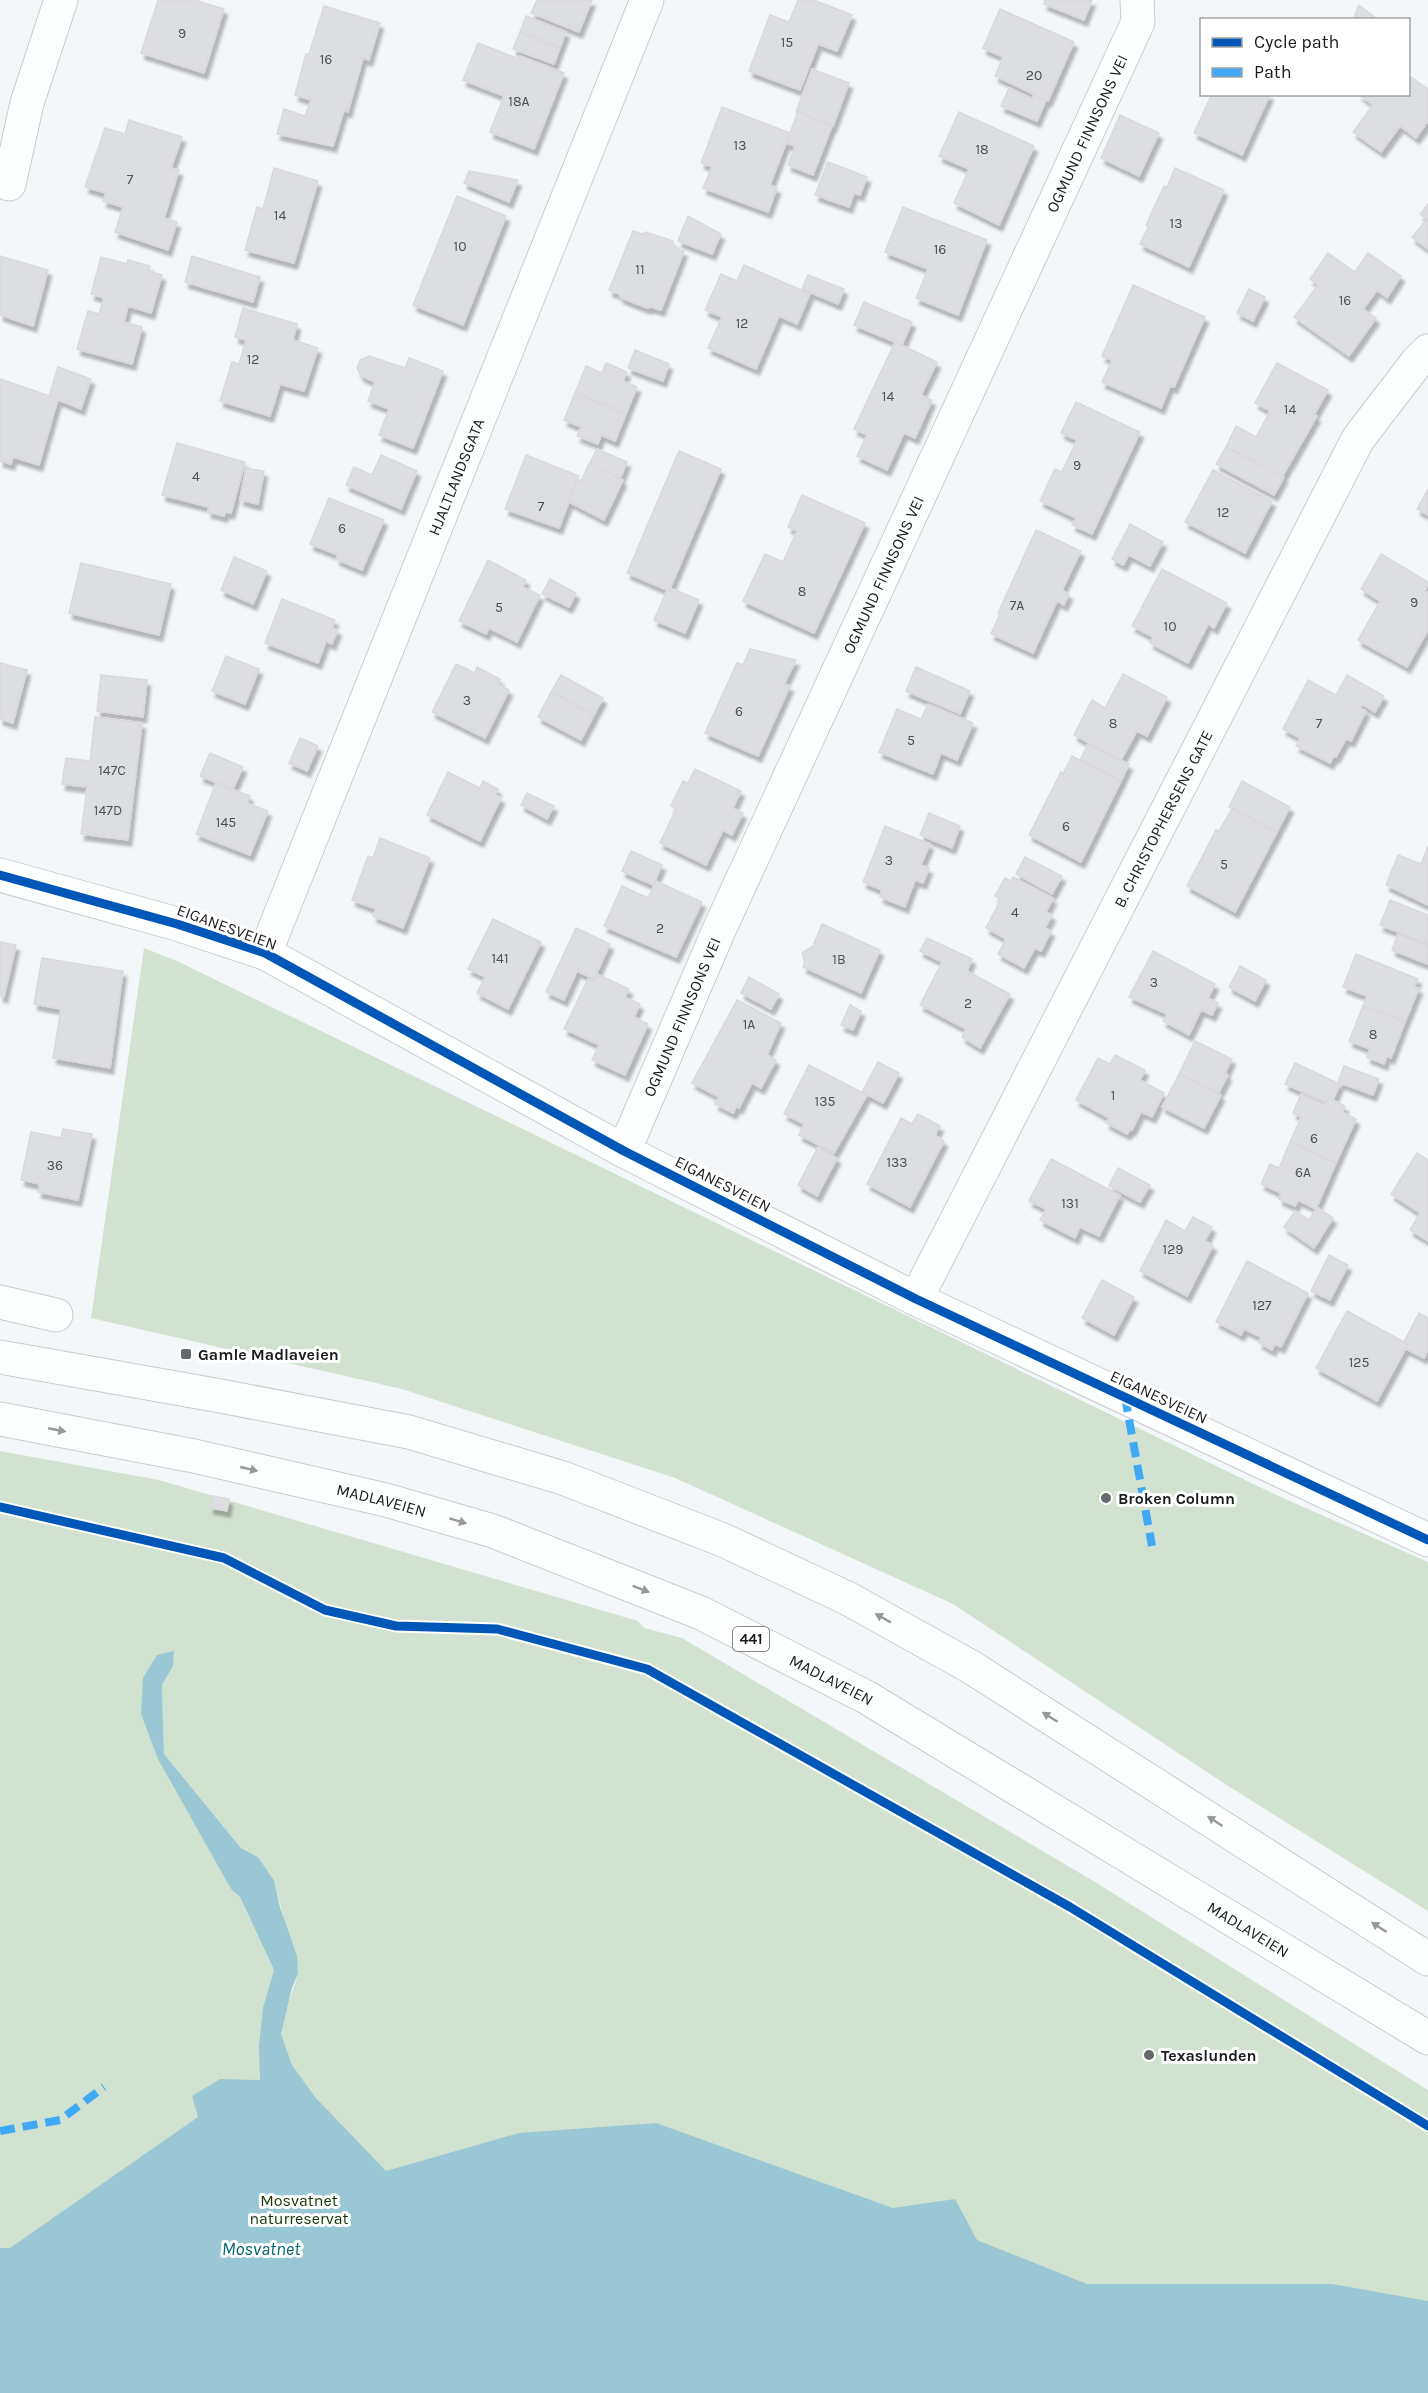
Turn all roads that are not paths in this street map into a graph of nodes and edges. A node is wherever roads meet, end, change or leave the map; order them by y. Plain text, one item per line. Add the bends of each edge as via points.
1 (61, 0) edge
2 (647, 0) edge
3 (1137, 0) edge
4 (14, 105) edge
5 (9, 184) dead end
6 (1428, 351) edge
7 (0, 875) edge
8 (265, 953) junction
9 (624, 1150) junction
10 (916, 1299) junction
11 (0, 1302) edge
12 (56, 1315) dead end
13 (0, 1357) edge
14 (0, 1419) edge
15 (1428, 1539) edge
16 (1428, 1959) edge
17 (1428, 2038) edge

1 - 4 street
2 - 8 street, HJALTLANDSGATA
3 - 9 street, OGMUND FINNSONS VEI via 1138,22 719,930
4 - 5 street
6 - 10 street, B. CHRISTOPHERSENS GATE via 1358,439
7 - 8 street, EIGANESVEIEN
8 - 9 street, EIGANESVEIEN
9 - 10 street, EIGANESVEIEN
10 - 15 street, EIGANESVEIEN
11 - 12 street
16 -> 13 street via 971,1667 847,1598 723,1540 563,1478 409,1432
14 -> 17 street, MADLAVEIEN / 441 via 194,1456 386,1500 493,1531 701,1613 866,1697

